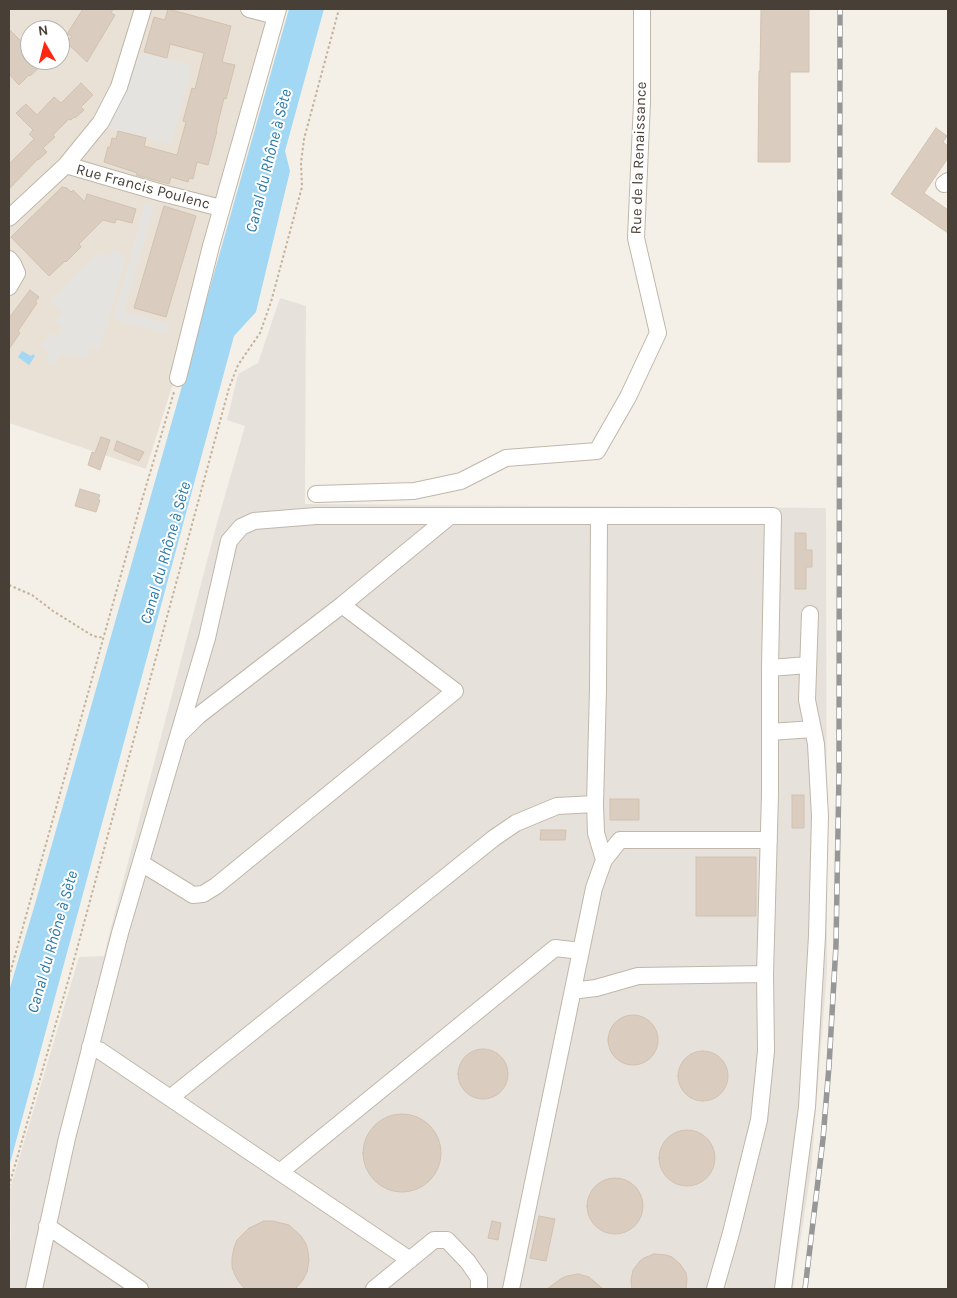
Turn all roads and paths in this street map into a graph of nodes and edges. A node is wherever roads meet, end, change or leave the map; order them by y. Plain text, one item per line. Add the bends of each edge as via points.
1 (143, 9) edge
2 (249, 9) edge
3 (339, 9) edge
4 (642, 9) edge
5 (274, 13) edge
6 (66, 165) junction
7 (218, 207) junction
8 (9, 218) edge
9 (9, 259) edge
10 (9, 287) edge
11 (180, 371) joint
12 (316, 494) dead end
13 (450, 516) junction
14 (599, 516) junction
15 (9, 585) edge
16 (342, 605) junction
17 (810, 614) dead end
18 (104, 638) junction
19 (808, 666) junction
20 (770, 668) junction
21 (813, 729) junction
22 (770, 732) junction
23 (179, 736) junction
24 (595, 804) junction
25 (769, 840) junction
26 (604, 860) junction
27 (141, 863) junction
28 (581, 952) junction
29 (765, 974) junction
30 (9, 977) edge
31 (574, 989) junction
32 (90, 1047) junction
33 (170, 1098) junction
34 (280, 1172) junction
35 (9, 1186) edge
36 (47, 1226) junction
37 (410, 1260) junction
38 (34, 1289) edge
39 (140, 1289) edge
40 (374, 1289) edge
41 (478, 1289) edge
42 (511, 1289) edge
43 (715, 1289) edge
44 (783, 1289) edge

1 - 6 street via 119,87 101,122
2 - 5 street
3 - 35 path via 304,140 302,187 284,256 260,333 238,365 229,388 71,971
4 - 12 street, Rue de la Renaissance via 636,238 658,333 628,397 597,451 506,458 461,481 414,491
5 - 7 street via 254,67
6 - 7 street, Rue Francis Poulenc
6 - 8 street
7 - 11 street via 172,362
9 - 10 street via 17,273
11 - 18 path
13 - 14 street
13 - 16 street
13 - 23 street via 316,516 254,521 240,527 229,541 207,638
14 - 20 street via 773,516
14 - 24 street
15 - 18 path via 32,595 93,636
16 - 23 street via 198,716
16 - 27 street via 455,691 216,886 202,894 193,895
17 - 19 street
18 - 30 path
19 - 20 street
19 - 21 street via 807,700
20 - 22 street
21 - 22 street
21 - 44 street via 820,816 817,936 807,1107
22 - 25 street
23 - 27 street
24 - 26 street via 596,833
24 - 33 street via 557,806 516,822
25 - 26 street via 620,840
25 - 29 street
26 - 28 street via 594,888
27 - 32 street
28 - 31 street
28 - 34 street via 555,948
29 - 31 street via 638,976 596,988
29 - 43 street via 766,1051 759,1120
31 - 42 street
32 - 33 street
32 - 36 street
33 - 34 street
34 - 37 street
36 - 38 street
36 - 39 street
37 - 40 street
37 - 41 street via 434,1240 447,1240 480,1278

